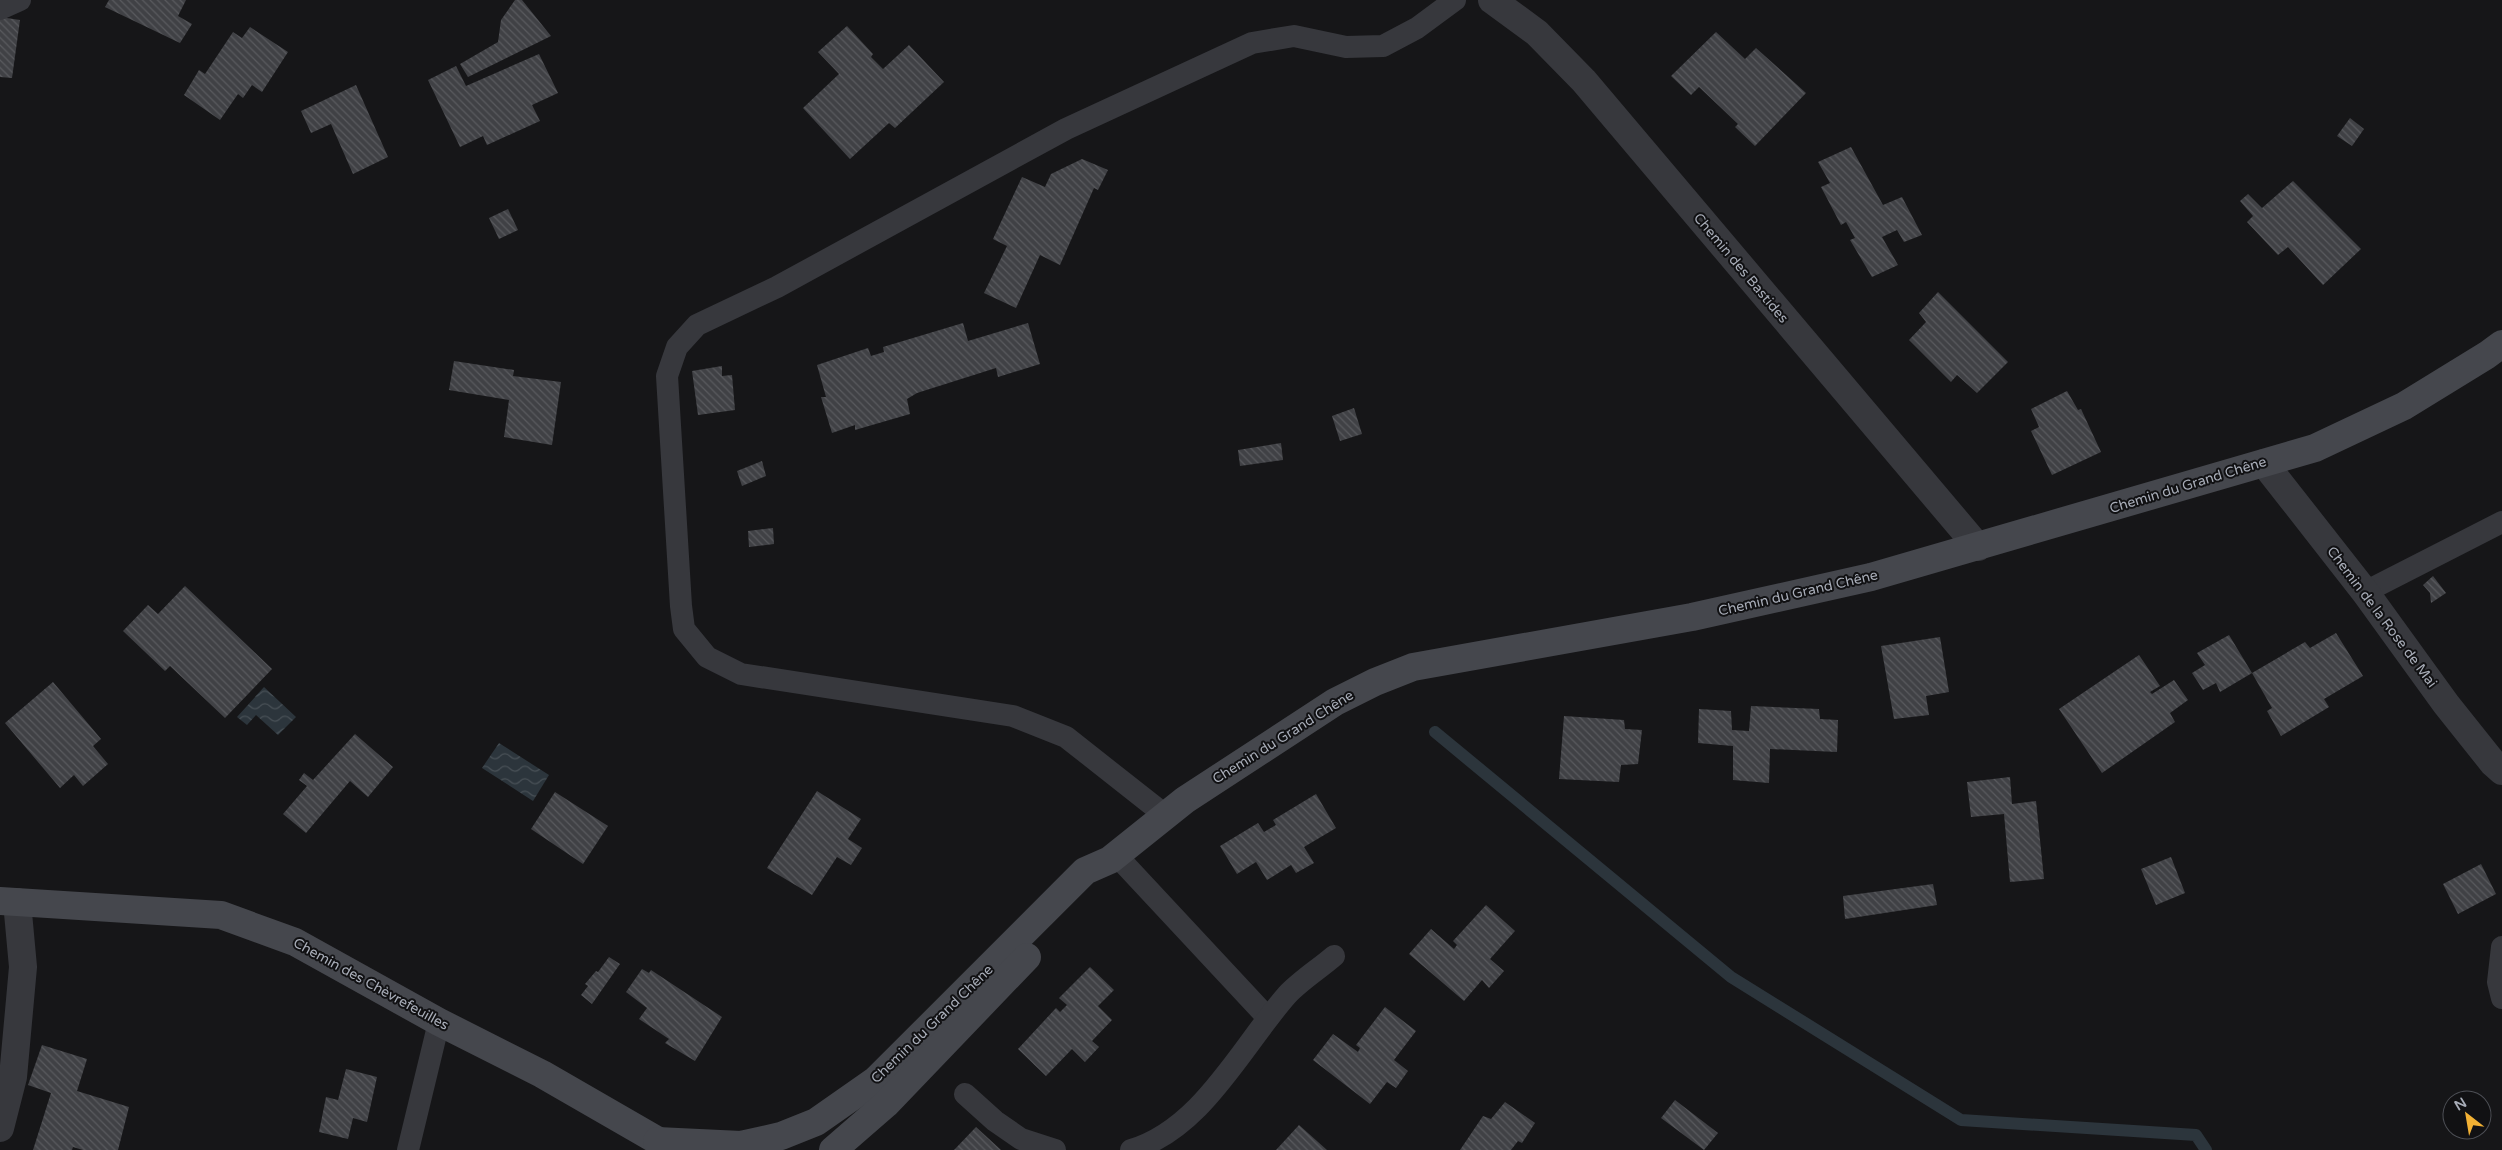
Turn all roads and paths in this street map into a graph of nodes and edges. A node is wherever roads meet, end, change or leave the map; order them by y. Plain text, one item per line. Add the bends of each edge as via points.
1 (20, 0) edge
2 (1455, 0) edge
3 (1492, 0) edge
4 (0, 9) edge
5 (2502, 344) edge
6 (2264, 462) junction
7 (2502, 522) edge
8 (1978, 548) junction
9 (2365, 592) junction
10 (2502, 771) edge
11 (1165, 815) junction
12 (1114, 857) junction
13 (8, 902) edge
14 (2502, 947) edge
15 (1334, 956) dead end
16 (2502, 998) edge
17 (1268, 1018) junction
18 (439, 1022) junction
19 (965, 1094) dead end
20 (0, 1128) edge
21 (666, 1146) edge
22 (408, 1150) edge
23 (833, 1150) edge
24 (1055, 1150) edge
25 (1131, 1150) edge

1 - 4 lane
2 - 11 lane via 1417,28 1383,46 1346,47 1294,36 1252,44 1066,128 777,287 697,325 678,347 667,376 684,630 707,657 742,674 1013,716 1066,737
3 - 8 street, Chemin des Bastides via 1538,33 1584,81
5 - 6 main road, Chemin du Grand Chêne via 2404,406 2315,448
6 - 8 main road, Chemin du Grand Chêne
6 - 9 street, Chemin de la Rose de Mai
7 - 9 lane
8 - 11 main road, Chemin du Grand Chêne via 1871,577 1702,615 1413,667 1335,702
9 - 10 street, Chemin de la Rose de Mai via 2446,704
11 - 12 main road, Chemin du Grand Chêne
12 - 17 lane
12 - 21 main road, Chemin du Grand Chêne via 1085,871 876,1080 816,1122 781,1136 741,1145
12 - 23 main road, Chemin du Grand Chêne via 1106,874 886,1104
13 - 18 main road, Chemin des Chèvrefeuilles via 221,915 295,942
13 - 20 street via 22,967 12,1077
14 - 16 lane via 2498,982
15 - 17 lane via 1289,993
17 - 25 lane via 1224,1080 1188,1116 1147,1145
18 - 21 main road, Chemin des Chèvrefeuilles via 542,1074
18 - 22 lane
19 - 24 lane via 1021,1139

